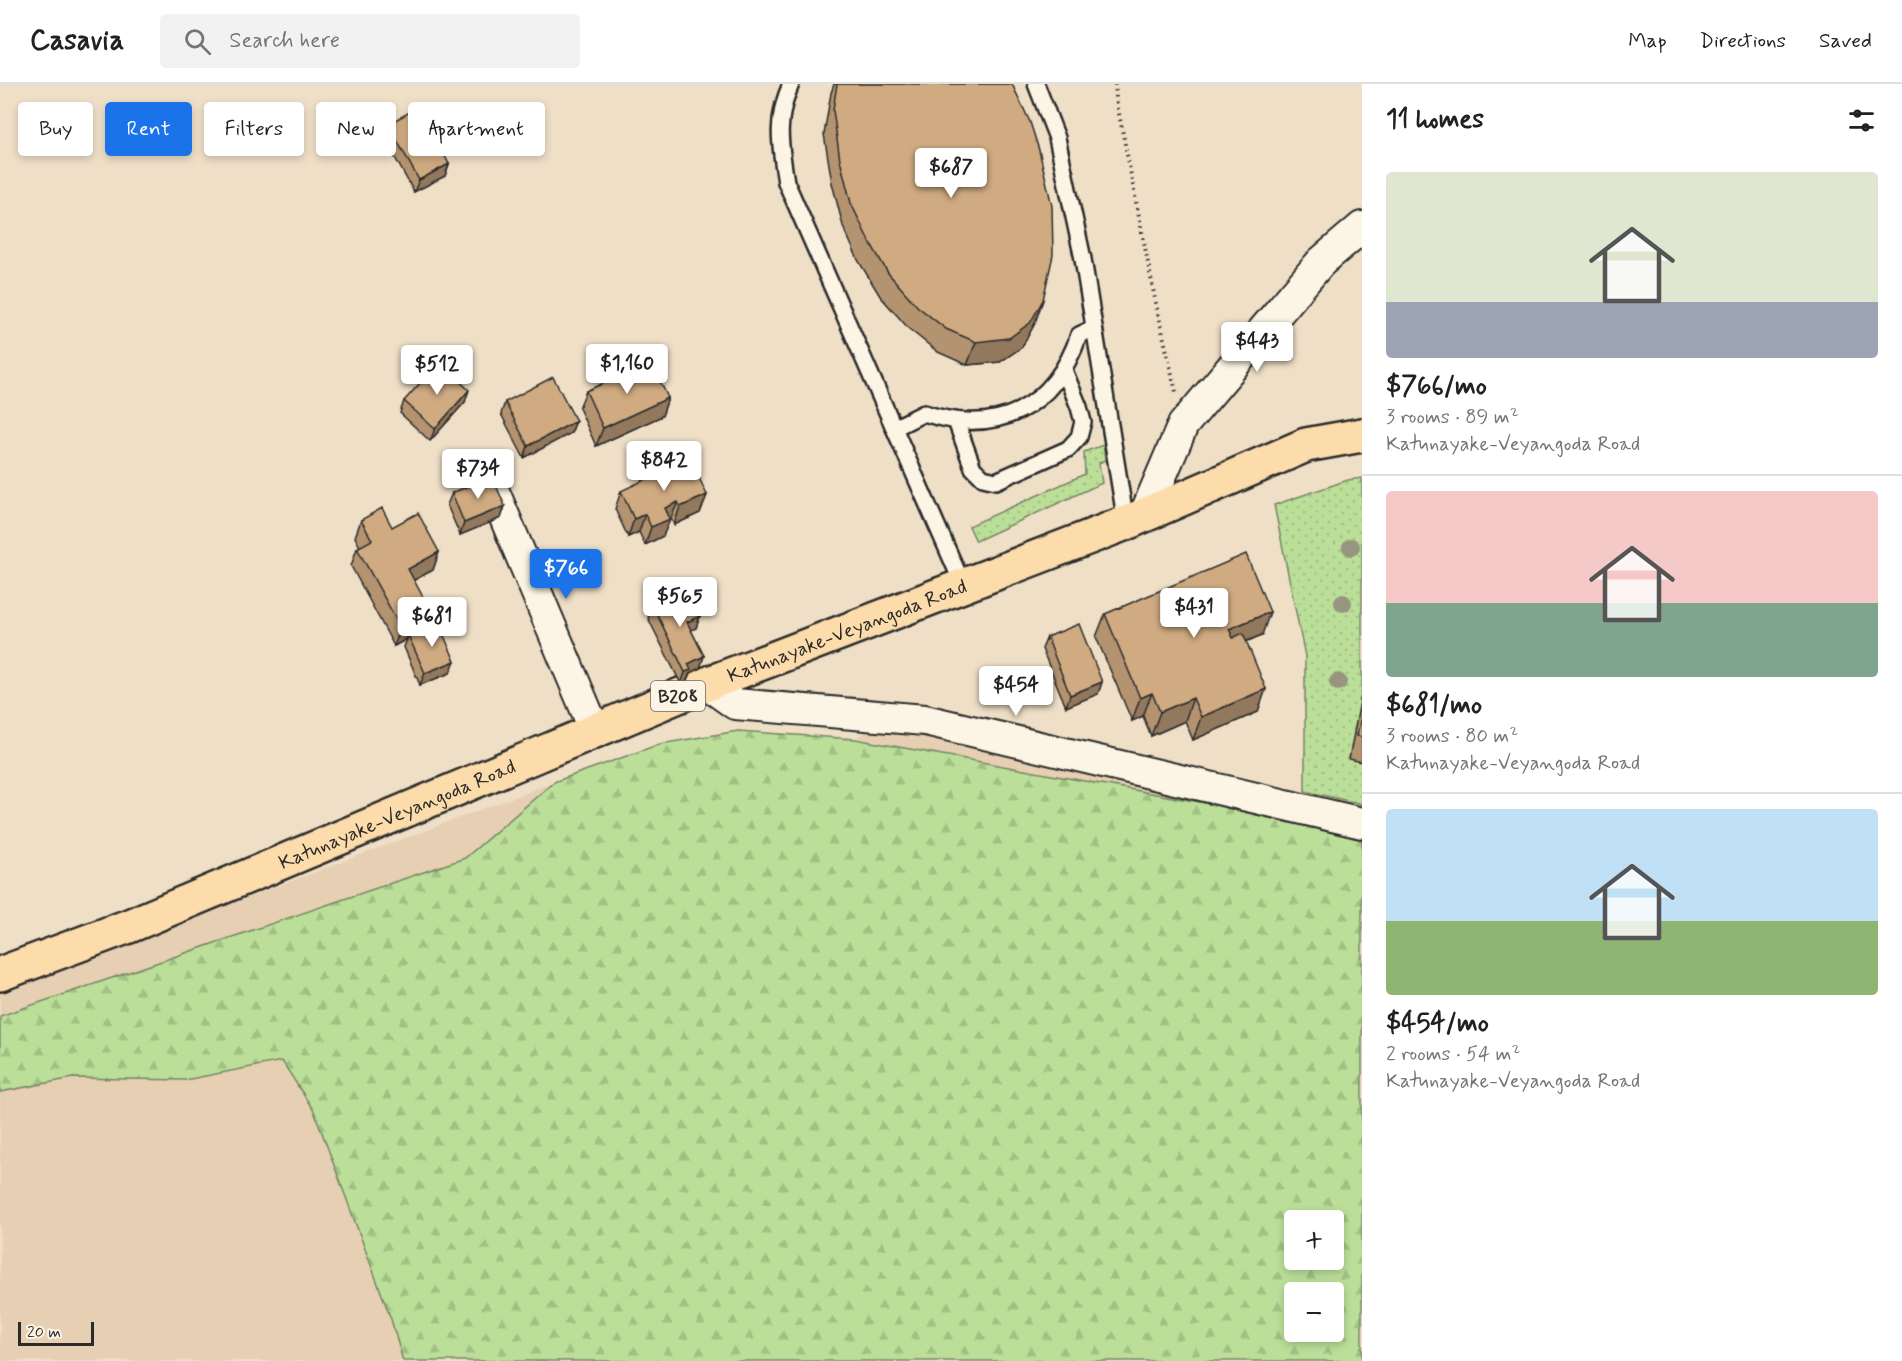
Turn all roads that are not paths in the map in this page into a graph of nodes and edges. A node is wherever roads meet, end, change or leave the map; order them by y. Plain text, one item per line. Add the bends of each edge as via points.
1 (790, 84) edge
2 (1036, 84) edge
3 (1362, 227) edge
4 (1094, 328) junction
5 (1064, 370) junction
6 (956, 421) junction
7 (894, 428) junction
8 (1362, 435) edge
9 (492, 487) edge
10 (1136, 519) junction
11 (963, 585) junction
12 (707, 684) junction
13 (595, 731) junction
14 (1362, 823) edge
15 (0, 974) edge

1 - 7 lane via 779,134 786,182
2 - 4 lane via 1057,138
3 - 10 street via 1321,262 1183,424
4 - 5 lane via 1079,335
4 - 10 lane
5 - 6 lane via 1032,404 984,422
5 - 6 lane via 1083,422 1079,437 1068,449 996,481 983,478 973,468
6 - 7 lane via 924,413
7 - 11 lane
8 - 10 main road, Katunayake-Veyangoda Road / B208 via 1306,445
9 - 13 street
10 - 11 main road, Katunayake-Veyangoda Road / B208
11 - 12 main road, Katunayake-Veyangoda Road / B208
12 - 13 main road, Katunayake-Veyangoda Road / B208
12 - 14 street via 735,704 925,720
13 - 15 main road, Katunayake-Veyangoda Road / B208 via 129,926

